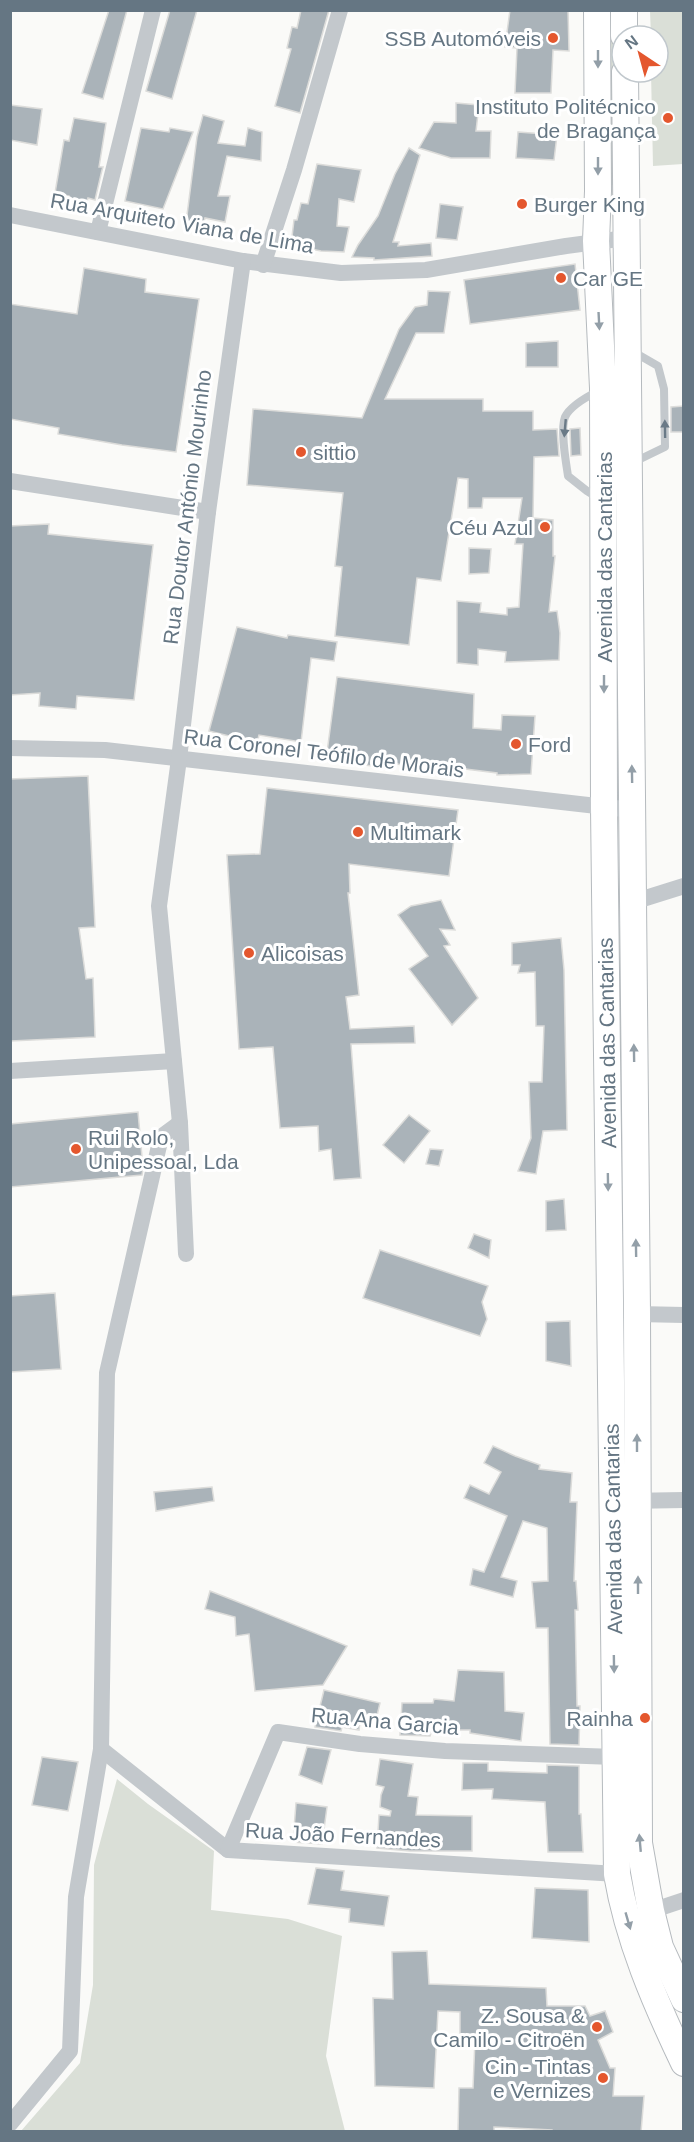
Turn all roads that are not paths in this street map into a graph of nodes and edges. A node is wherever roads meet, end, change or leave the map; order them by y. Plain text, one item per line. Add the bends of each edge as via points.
1 (153, 10) edge
2 (340, 10) edge
3 (597, 10) edge
4 (625, 84) edge
5 (10, 215) edge
6 (98, 232) junction
7 (626, 238) junction
8 (596, 241) junction
9 (243, 261) junction
10 (263, 265) junction
11 (627, 349) junction
12 (603, 388) junction
13 (628, 465) junction
14 (10, 481) edge
15 (604, 501) junction
16 (208, 512) junction
17 (10, 748) edge
18 (179, 759) junction
19 (604, 808) junction
20 (632, 810) junction
21 (684, 886) edge
22 (633, 902) junction
23 (633, 948) junction
24 (174, 1061) junction
25 (10, 1071) edge
26 (180, 1123) junction
27 (186, 1254) dead end
28 (637, 1314) junction
29 (684, 1315) edge
30 (684, 1500) edge
31 (612, 1501) junction
32 (638, 1501) junction
33 (101, 1749) junction
34 (615, 1756) junction
35 (228, 1850) junction
36 (617, 1874) junction
37 (684, 1900) edge
38 (651, 1911) junction
39 (684, 1999) edge
40 (684, 2063) edge
41 (10, 2124) edge

1 - 6 street
2 - 10 street
3 -> 8 main road, Avenida das Cantarias
4 - 7 main road, Avenida das Cantarias
5 - 6 street, Rua Arquiteto Viana de Lima
6 - 9 street, Rua Arquiteto Viana de Lima
7 - 8 street, Rua Arquiteto Viana de Lima
7 - 11 main road, Avenida das Cantarias
8 - 10 street, Rua Arquiteto Viana de Lima via 426,270 341,273
8 -> 12 main road, Avenida das Cantarias
9 - 10 street, Rua Arquiteto Viana de Lima
9 - 16 street, Rua Doutor António Mourinho
11 - 13 main road, Avenida das Cantarias
13 -> 11 lane via 665,447 664,389 658,366
12 - 15 main road, Avenida das Cantarias
12 -> 15 lane via 585,397 566,417 563,445 568,476
20 -> 13 main road, Avenida das Cantarias
14 - 16 street
15 -> 19 main road, Avenida das Cantarias
16 - 18 street, Rua Doutor António Mourinho
17 - 18 street, Rua Coronel Teófilo de Morais via 105,750
18 - 19 street, Rua Coronel Teófilo de Morais
18 - 24 street, Rua Doutor António Mourinho via 159,906
19 - 20 street, Rua Coronel Teófilo de Morais
19 - 23 main road via 618,825 622,910
19 -> 31 main road, Avenida das Cantarias
20 - 22 main road, Avenida das Cantarias
21 - 22 street
22 - 23 main road, Avenida das Cantarias
28 -> 23 main road, Avenida das Cantarias
24 - 25 street
24 - 26 street, Rua Doutor António Mourinho
26 - 27 street, Rua Doutor António Mourinho
26 - 33 street via 161,1137 107,1373
28 - 29 street
32 -> 28 main road, Avenida das Cantarias
30 - 32 street
31 - 32 street
31 -> 34 main road, Avenida das Cantarias
38 -> 32 main road, Avenida das Cantarias via 639,1843
33 - 35 street, Rua João Fernandes
33 - 41 street via 76,1896 70,2051
34 - 35 street, Rua Ana Garcia via 424,1749 278,1732
34 - 36 main road, Avenida das Cantarias
35 - 36 street, Rua João Fernandes
36 -> 40 main road, Avenida das Cantarias via 639,1958
37 - 38 street
38 - 39 main road, Avenida das Cantarias via 660,1947

